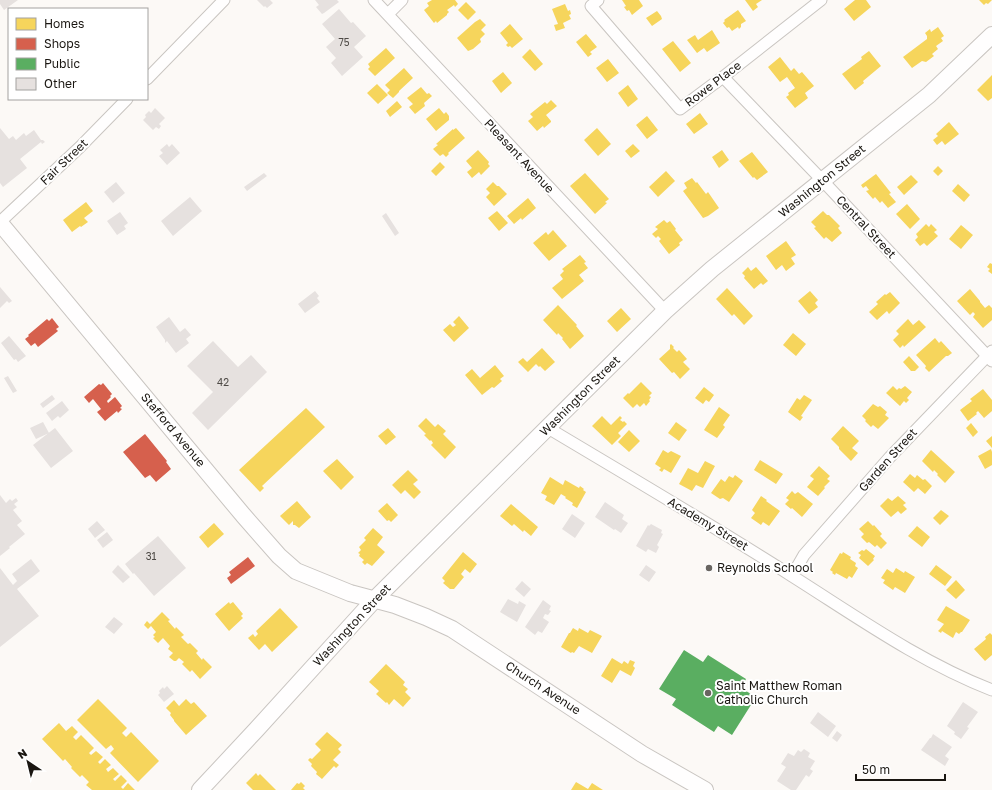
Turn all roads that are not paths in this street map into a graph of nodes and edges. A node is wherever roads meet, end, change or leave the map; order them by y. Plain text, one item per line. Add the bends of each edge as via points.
1 (224, 0) edge
2 (374, 0) edge
3 (402, 0) edge
4 (598, 0) edge
5 (821, 0) edge
6 (388, 14) junction
7 (992, 35) edge
8 (723, 77) junction
9 (148, 78) edge
10 (126, 100) edge
11 (822, 180) junction
12 (0, 223) edge
13 (665, 311) junction
14 (990, 356) edge
15 (548, 428) junction
16 (792, 576) junction
17 (374, 599) junction
18 (992, 690) edge
19 (200, 790) edge
20 (705, 790) edge

1 - 9 street
2 - 6 street, Pleasant Avenue
3 - 6 street
4 - 8 street, Rowe Place via 592,6 680,109
5 - 8 street, Rowe Place
6 - 13 street, Pleasant Avenue
7 - 11 main road, Washington Street via 929,95
8 - 11 street, Central Street
10 - 12 street, Fair Street
11 - 13 main road, Washington Street via 712,269
11 - 14 street, Central Street
12 - 17 main road, Stafford Avenue via 279,556 296,570 316,580 350,594
13 - 15 main road, Washington Street
14 - 16 street, Garden Street via 890,457 804,555
15 - 16 street, Academy Street
15 - 17 main road, Washington Street
16 - 18 street, Academy Street via 918,656
17 - 19 main road, Washington Street
17 - 20 main road, Church Avenue via 452,629 642,754

